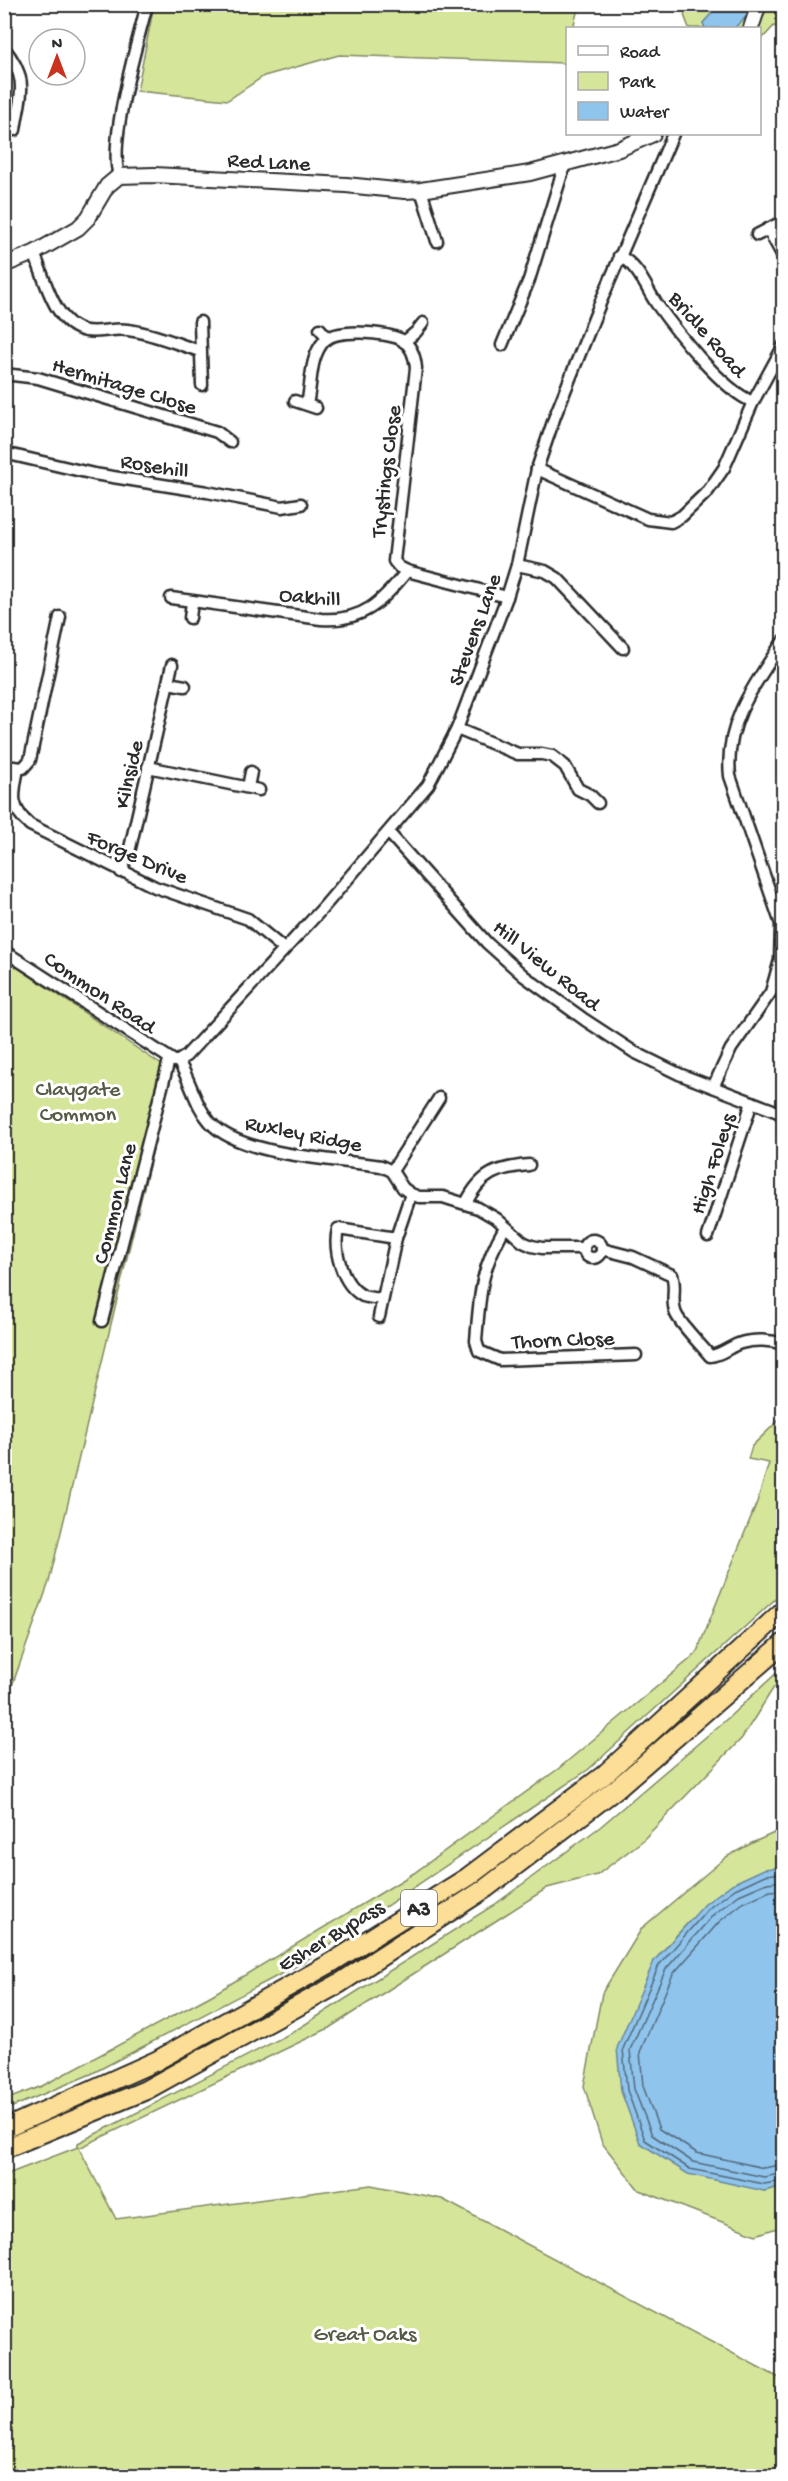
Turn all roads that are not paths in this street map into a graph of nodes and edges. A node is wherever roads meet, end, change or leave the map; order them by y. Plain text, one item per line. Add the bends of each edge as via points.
1 (147, 4) edge
2 (759, 4) edge
3 (751, 27) edge
4 (4, 48) edge
5 (15, 130) dead end
6 (651, 135) edge
7 (671, 138) edge
8 (565, 164) junction
9 (119, 176) junction
10 (422, 190) junction
11 (757, 235) dead end
12 (437, 240) dead end
13 (34, 253) junction
14 (619, 256) junction
15 (783, 258) edge
16 (4, 265) edge
17 (200, 322) dead end
18 (423, 323) dead end
19 (320, 329) dead end
20 (328, 338) junction
21 (404, 342) junction
22 (502, 345) dead end
23 (783, 346) edge
24 (200, 351) junction
25 (4, 374) edge
26 (202, 385) dead end
27 (295, 401) dead end
28 (753, 402) junction
29 (230, 442) dead end
30 (4, 453) edge
31 (537, 469) junction
32 (301, 504) dead end
33 (517, 565) junction
34 (407, 571) junction
35 (507, 597) junction
36 (171, 598) dead end
37 (192, 602) junction
38 (60, 617) dead end
39 (190, 618) dead end
40 (783, 640) edge
41 (623, 648) dead end
42 (172, 665) dead end
43 (168, 683) junction
44 (185, 686) dead end
45 (457, 729) junction
46 (4, 766) edge
47 (148, 766) junction
48 (18, 769) junction
49 (251, 772) dead end
50 (248, 788) junction
51 (259, 790) dead end
52 (598, 803) dead end
53 (388, 833) junction
54 (121, 872) junction
55 (284, 949) junction
56 (4, 951) edge
57 (173, 1060) junction
58 (712, 1087) junction
59 (439, 1098) dead end
60 (752, 1102) junction
61 (783, 1117) edge
62 (529, 1165) dead end
63 (392, 1172) junction
64 (411, 1194) junction
65 (466, 1203) junction
66 (505, 1227) junction
67 (708, 1236) dead end
68 (396, 1238) junction
69 (382, 1299) junction
70 (380, 1317) dead end
71 (102, 1321) dead end
72 (783, 1344) edge
73 (636, 1355) dead end
74 (783, 1610) edge
75 (783, 1643) edge
76 (4, 2129) edge
77 (4, 2149) edge

1 - 9 street via 116,141
2 - 3 street
4 - 5 street via 21,78
6 - 8 street, Red Lane via 619,149
7 - 14 street, Stevens Lane
8 - 10 street, Red Lane
8 - 22 street via 529,280
9 - 10 street, Red Lane
9 - 13 street via 78,228
10 - 12 street
11 - 15 street via 772,227
13 - 16 street
13 - 24 street via 57,308 71,324 84,330 138,332
14 - 28 street, Bridle Road via 635,268 683,339 737,394
14 - 31 street, Stevens Lane
17 - 24 street
18 - 21 street
19 - 20 street
20 - 21 street via 350,332 390,336
20 - 27 street via 313,366 311,406
21 - 34 street, Trystings Close via 415,357 416,368 394,561
23 - 28 street
24 - 26 street
25 - 29 street, Hermitage Close via 38,378 171,418 217,432
28 - 31 street via 717,479 682,516 671,522 648,519
30 - 32 street, Rosehill via 94,474 282,507
31 - 33 street, Stevens Lane
33 - 35 street, Stevens Lane
33 - 41 street via 557,578
34 - 35 street
34 - 37 street, Oakhill via 379,602 342,620
35 - 45 street, Stevens Lane
36 - 37 street, Oakhill
37 - 39 street
38 - 48 street via 30,760
40 - 58 street via 749,691 728,757 730,776 781,924 780,960 771,992 731,1049
42 - 43 street, Kilnside
43 - 44 street
43 - 47 street, Kilnside
45 - 52 street via 518,754 552,756 565,766 578,789
45 - 53 street, Stevens Lane via 428,785
46 - 48 street
47 - 50 street
47 - 54 street, Kilnside
48 - 54 street, Forge Drive via 14,799 20,817 42,833
49 - 50 street
50 - 51 street
53 - 55 street, Stevens Lane
53 - 58 street, Hill View Road via 487,943 524,976 634,1052
54 - 55 street, Forge Drive via 248,919
55 - 57 street, Stevens Lane via 186,1056
56 - 57 street, Common Road
57 - 63 street, Ruxley Ridge via 203,1113 222,1133 257,1147 381,1166
57 - 71 street, Common Lane
58 - 60 street, Hill View Road
59 - 63 street
60 - 61 street, Hill View Road
60 - 67 street, High Foleys
62 - 65 street via 494,1172 472,1191
63 - 64 street
64 - 65 street
64 - 68 street
65 - 66 street
66 - 72 street via 523,1242 542,1248 584,1248 586,1242 598,1242 602,1249 633,1257 672,1275 676,1314 710,1356 757,1340
66 - 73 street, Thorn Close via 483,1272 476,1341 479,1351 501,1360
68 - 69 street
68 - 69 street via 338,1229 341,1269 347,1279 362,1296
69 - 70 street
74 - 76 highway, Esher Bypass / A3 via 604,1775 468,1877 331,1963 156,2061
75 - 77 highway, Esher Bypass / A3 via 616,1789 486,1888 340,1983 146,2091

